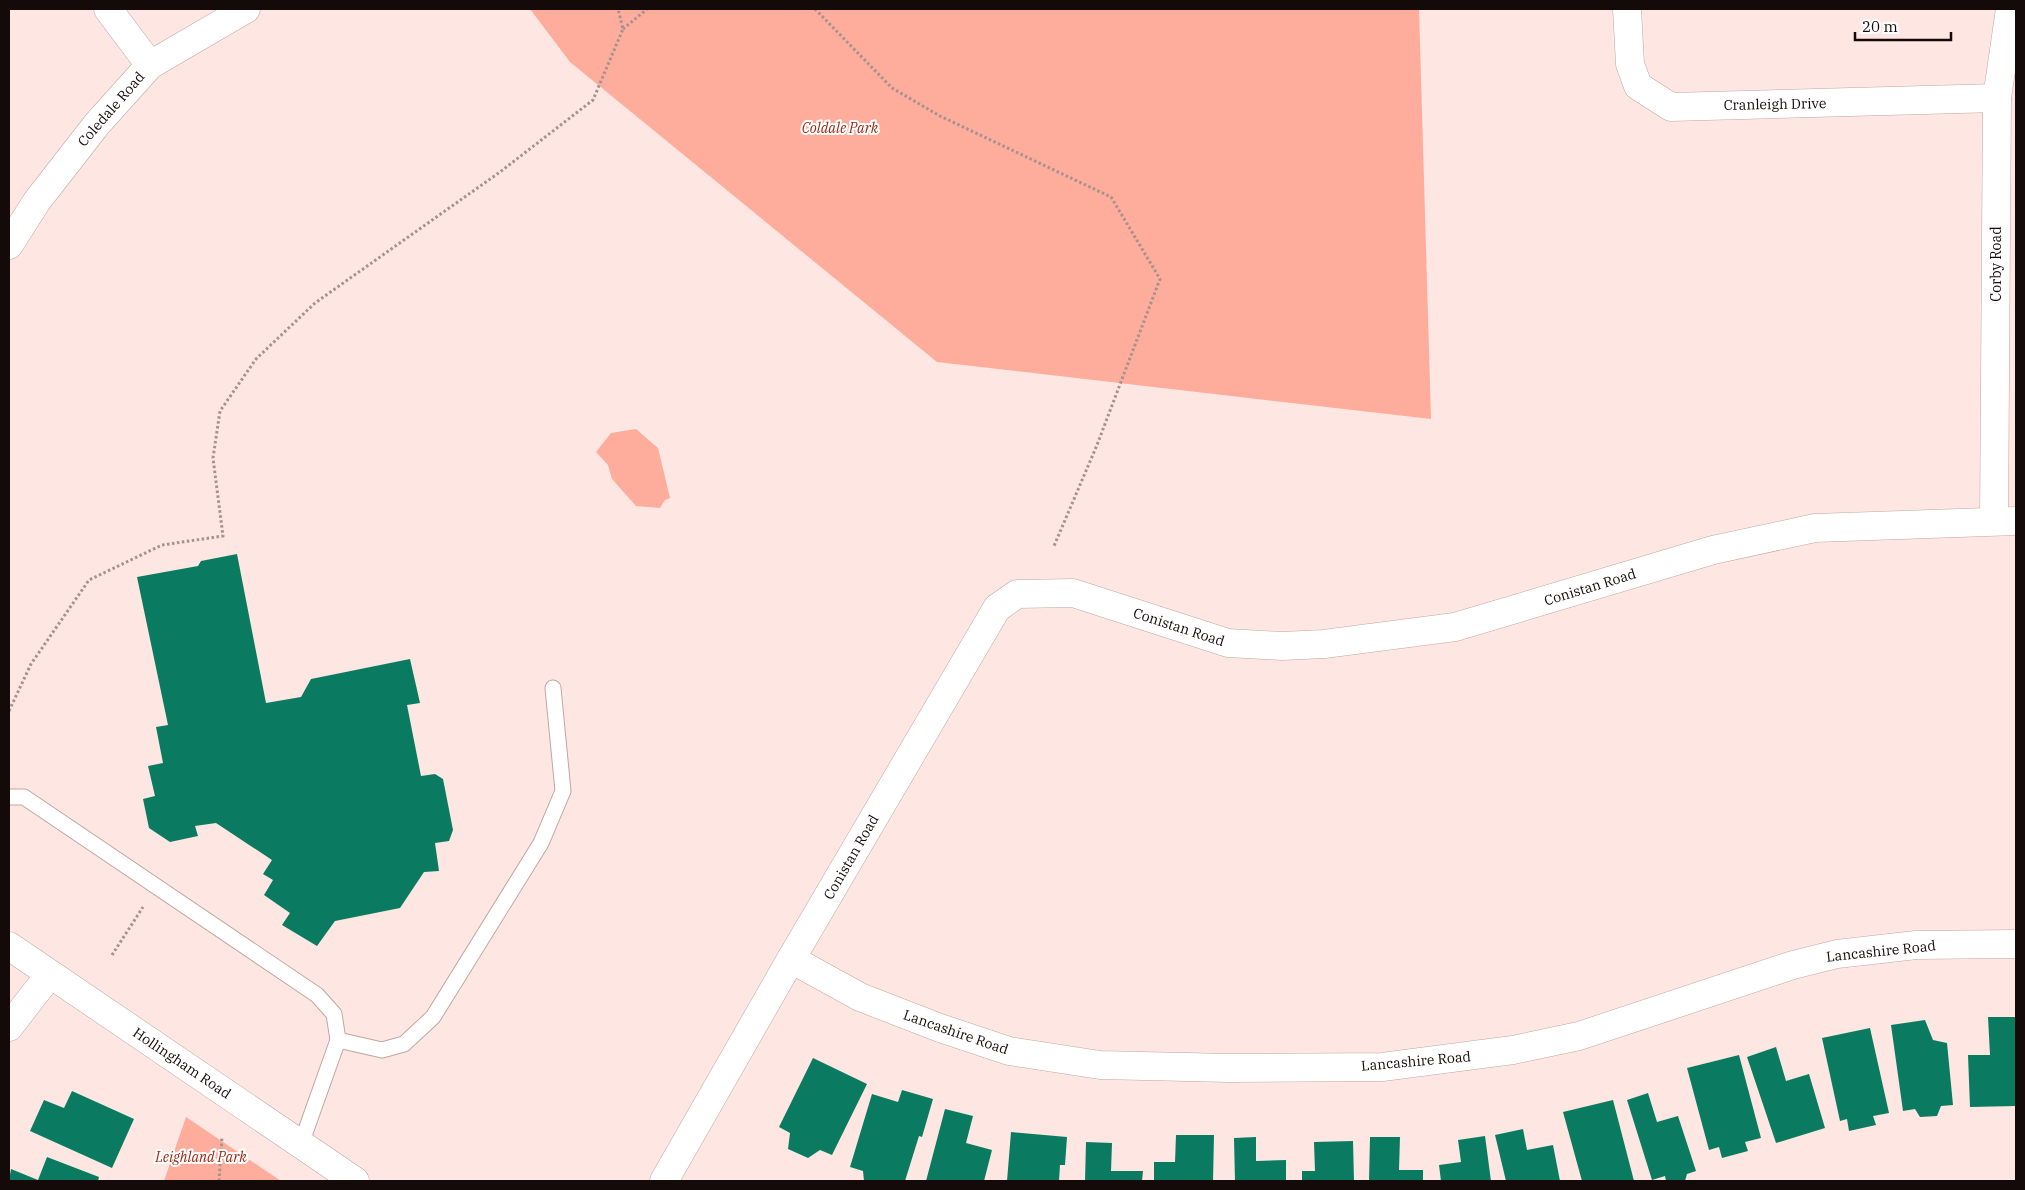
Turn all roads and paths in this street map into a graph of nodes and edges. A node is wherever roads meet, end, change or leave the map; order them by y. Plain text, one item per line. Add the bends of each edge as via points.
1 (108, 9) edge
2 (246, 9) edge
3 (618, 9) edge
4 (647, 9) edge
5 (815, 9) edge
6 (1627, 9) edge
7 (2010, 9) edge
8 (623, 28) junction
9 (150, 65) junction
10 (1997, 98) junction
11 (9, 245) edge
12 (2005, 521) edge
13 (1054, 546) dead end
14 (553, 688) dead end
15 (9, 711) edge
16 (9, 797) edge
17 (157, 887) junction
18 (2016, 944) edge
19 (9, 946) edge
20 (112, 955) dead end
21 (791, 959) junction
22 (50, 974) junction
23 (9, 1027) edge
24 (338, 1040) junction
25 (222, 1137) dead end
26 (301, 1144) junction
27 (219, 1181) edge
28 (356, 1181) edge
29 (664, 1181) edge

1 - 9 street
2 - 9 street, Coledale Road
3 - 8 path
4 - 8 path
5 - 13 path via 892,88 940,116 1110,197 1160,279 1097,445
6 - 10 street, Cranleigh Drive via 1630,64 1638,86 1671,107
7 - 10 street, Corby Road
8 - 15 path via 593,100 500,172 315,303 256,359 220,411 213,458 223,536 162,545 89,580 31,664
9 - 11 street, Coledale Road via 91,131 37,201
10 - 12 street, Corby Road
12 - 21 street, Conistan Road via 1816,528 1713,550 1455,627 1324,644 1228,643 1073,593 1017,594 997,608
14 - 24 lane via 562,791 541,843 433,1017 404,1044 382,1050
16 - 17 lane via 24,797
17 - 20 path
17 - 24 lane via 317,995 334,1014
18 - 21 street, Lancashire Road via 1916,945 1837,954 1793,965 1579,1036 1513,1050 1382,1067 1100,1065 1009,1051 860,997
19 - 22 street, Hollingham Road
21 - 29 street, Conistan Road
22 - 23 street
22 - 26 street, Hollingham Road
24 - 26 lane
25 - 27 path
26 - 28 street, Hollingham Road

